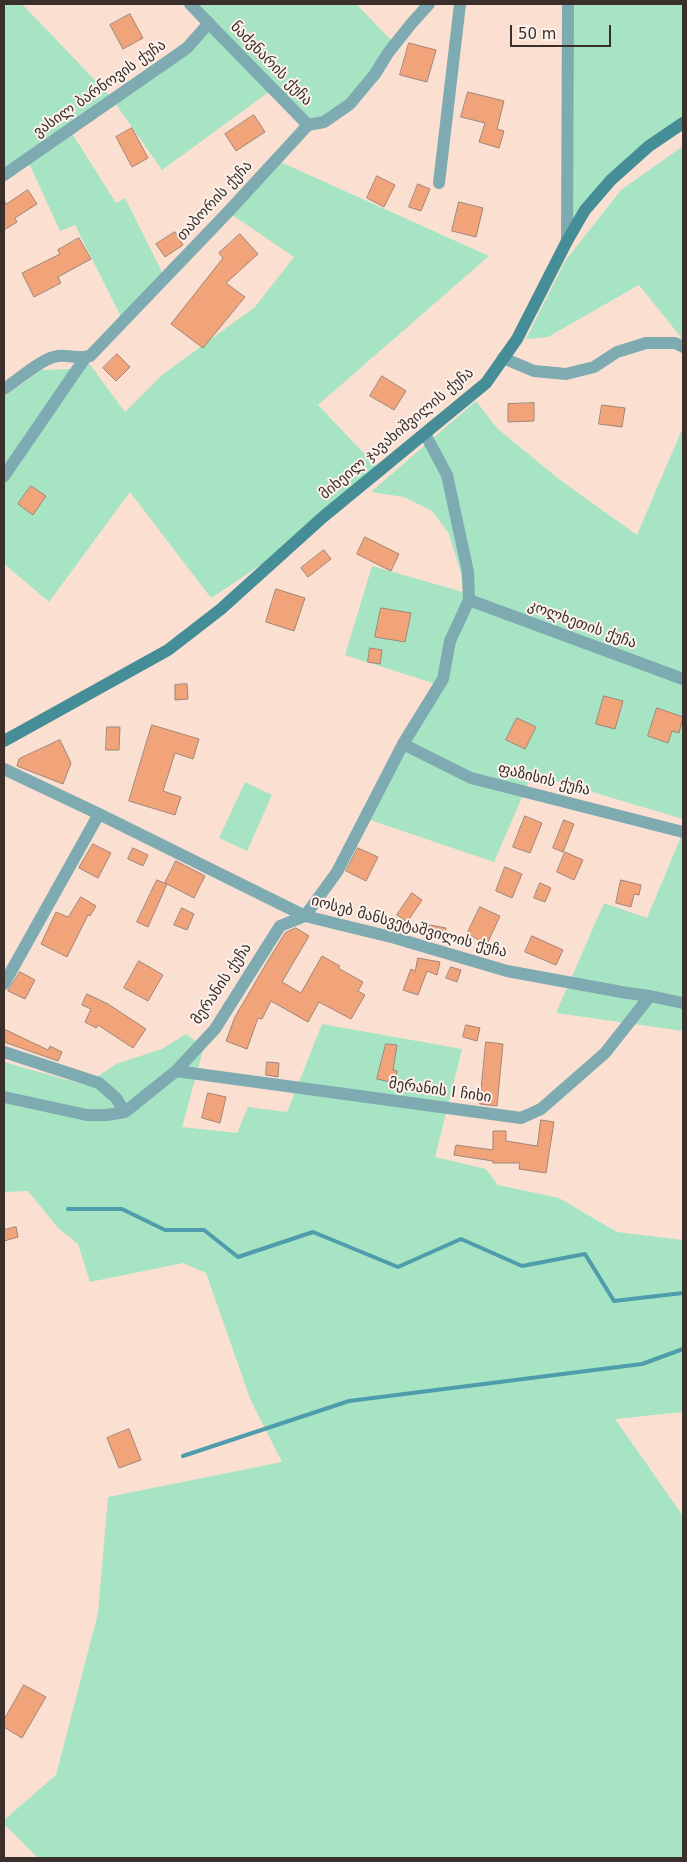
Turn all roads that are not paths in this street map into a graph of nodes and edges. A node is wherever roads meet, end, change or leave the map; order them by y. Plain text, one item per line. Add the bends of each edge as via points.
1 (190, 4) edge
2 (429, 4) edge
3 (460, 4) edge
4 (568, 4) edge
5 (208, 23) junction
6 (683, 123) edge
7 (308, 125) junction
8 (4, 175) edge
9 (439, 183) dead end
10 (567, 241) junction
11 (683, 347) edge
12 (85, 358) junction
13 (503, 358) junction
14 (4, 389) edge
15 (425, 434) junction
16 (4, 476) edge
17 (469, 600) junction
18 (683, 679) edge
19 (4, 740) edge
20 (403, 744) junction
21 (4, 769) edge
22 (99, 814) junction
23 (683, 832) edge
24 (304, 916) junction
25 (4, 984) edge
26 (650, 996) junction
27 (683, 1003) edge
28 (4, 1052) edge
29 (176, 1071) junction
30 (4, 1097) edge
31 (125, 1112) junction

1 - 5 street, ნაძვნარის ქუჩა
2 - 7 street, თაბორის ქუჩა via 350,104 324,122
3 - 9 street
4 - 10 street, მიხეილ ჯავახიშვილის ქუჩა
5 - 7 street, ნაძვნარის ქუჩა
5 - 8 street, ვასილ ბარნოვის ქუჩა via 187,48
6 - 10 main road via 649,146 611,180 585,210
7 - 12 street, თაბორის ქუჩა
10 - 13 main road, მიხეილ ჯავახიშვილის ქუჩა via 518,339
11 - 13 street via 675,343 646,343 617,352 594,367 566,374 534,371
12 - 14 street via 58,356 49,359
12 - 16 street, თაბორის ქუჩა
13 - 15 main road, მიხეილ ჯავახიშვილის ქუჩა via 486,383
15 - 17 street via 447,475 468,572
15 - 19 main road, მიხეილ ჯავახიშვილის ქუჩა via 323,517 221,609 168,650
17 - 18 street, კოლხეთის ქუჩა
17 - 20 street via 450,641 442,679
20 - 23 street, ფაზისის ქუჩა via 471,778
20 - 24 street via 337,872
21 - 22 street, იოსებ მანსვეტაშვილის ქუჩა
22 - 24 street, იოსებ მანსვეტაშვილის ქუჩა
22 - 25 street
24 - 26 street, იოსებ მანსვეტაშვილის ქუჩა via 508,971
24 - 29 street, მერანის ქუჩა via 280,926 215,1029
26 - 27 street, იოსებ მანსვეტაშვილის ქუჩა
26 - 29 street, მერანის I ჩიხი via 604,1053 542,1109 521,1118
28 - 31 street via 99,1084 116,1098
29 - 31 street, მერანის ქუჩა
30 - 31 street via 87,1115

